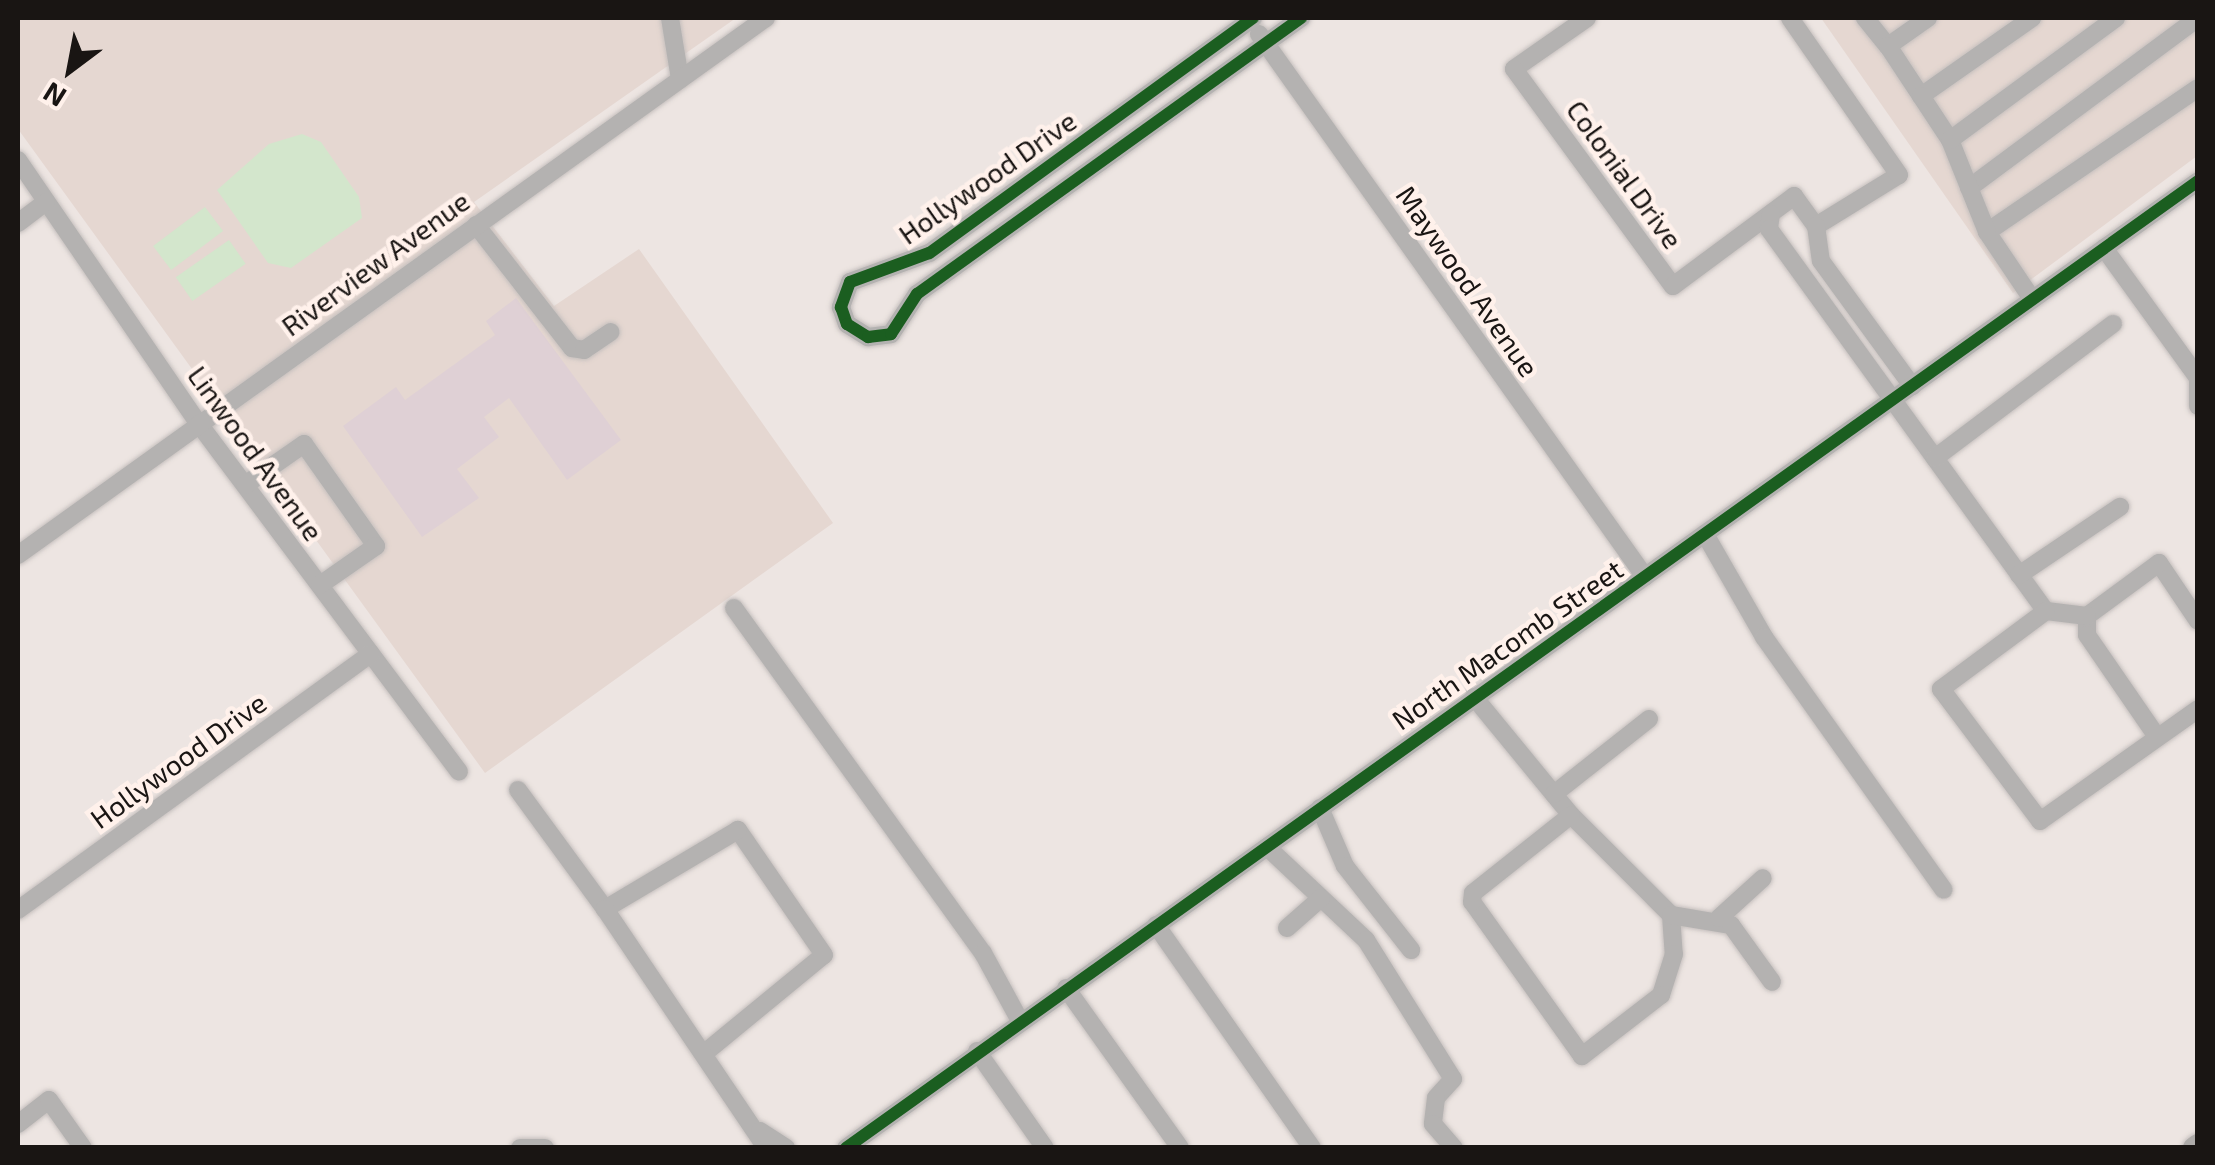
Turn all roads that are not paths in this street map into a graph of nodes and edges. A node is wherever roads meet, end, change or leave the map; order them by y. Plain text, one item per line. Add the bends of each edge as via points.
1 (670, 18) edge
2 (766, 18) edge
3 (1250, 18) edge
4 (1301, 18) edge
5 (1588, 18) edge
6 (1790, 18) edge
7 (1865, 18) edge
8 (1928, 18) edge
9 (2032, 18) edge
10 (2080, 18) edge
11 (2116, 18) edge
12 (2198, 18) edge
13 (2093, 35) junction
14 (1265, 43) junction
15 (1888, 46) junction
16 (680, 79) junction
17 (2198, 88) edge
18 (1921, 96) junction
19 (1950, 140) junction
20 (18, 160) edge
21 (2198, 181) edge
22 (1969, 188) junction
23 (46, 202) junction
24 (1770, 214) junction
25 (18, 223) edge
26 (476, 225) junction
27 (1816, 226) junction
28 (1987, 232) junction
29 (2104, 248) junction
30 (2032, 299) junction
31 (2113, 324) dead end
32 (611, 332) dead end
33 (2198, 379) edge
34 (1912, 386) junction
35 (1892, 400) junction
36 (2198, 406) edge
37 (199, 424) junction
38 (1934, 458) junction
39 (245, 485) junction
40 (2120, 507) dead end
41 (1705, 534) junction
42 (18, 555) edge
43 (2019, 575) junction
44 (1645, 577) junction
45 (320, 585) junction
46 (734, 608) dead end
47 (2046, 611) junction
48 (2087, 616) junction
49 (2198, 621) edge
50 (371, 654) junction
51 (1474, 697) junction
52 (2198, 709) edge
53 (1648, 719) dead end
54 (2157, 737) junction
55 (459, 772) dead end
56 (518, 790) dead end
57 (1554, 794) junction
58 (1320, 808) junction
59 (1572, 814) junction
60 (1267, 848) junction
61 (1763, 878) dead end
62 (1944, 890) dead end
63 (1321, 898) junction
64 (605, 909) junction
65 (18, 910) edge
66 (1671, 915) junction
67 (1719, 918) junction
68 (1156, 925) junction
69 (1286, 928) dead end
70 (1411, 950) dead end
71 (1772, 982) dead end
72 (1066, 988) junction
73 (1020, 1021) junction
74 (707, 1051) junction
75 (978, 1051) junction
76 (18, 1124) edge
77 (763, 1139) edge
78 (83, 1148) edge
79 (520, 1148) edge
80 (546, 1148) edge
81 (786, 1148) edge
82 (846, 1148) edge
83 (1045, 1148) edge
84 (1180, 1148) edge
85 (1312, 1148) edge
86 (1454, 1148) edge

1 - 16 street
2 - 16 street, Riverview Avenue
3 - 14 street, Maywood Avenue
3 - 14 street, Hollywood Drive via 929,253 850,282 841,307 847,324 868,337 890,334 917,294
4 - 14 street, Hollywood Drive
5 - 24 street, Colonial Drive via 1514,69 1673,286
6 - 27 street via 1899,175
7 - 15 street
8 - 15 street
9 - 18 street
10 - 13 street
11 - 13 street
12 - 22 street
13 - 19 street
14 - 44 street, Maywood Avenue
15 - 18 street
16 - 26 street, Riverview Avenue
17 - 28 street
18 - 19 street
19 - 22 street
20 - 23 street, Linwood Avenue
21 - 29 street, North Macomb Street
22 - 28 street
23 - 25 street
23 - 37 street, Linwood Avenue
24 - 27 street via 1794,196
24 - 35 street via 1768,229
26 - 32 street via 572,348 584,350
26 - 37 street, Riverview Avenue
27 - 34 street via 1822,260
28 - 30 street
29 - 30 street, North Macomb Street
29 - 33 street
30 - 34 street, North Macomb Street
31 - 38 street
33 - 36 street
34 - 35 street, North Macomb Street
35 - 38 street
35 - 41 street, North Macomb Street
37 - 39 street, Linwood Avenue
37 - 42 street, Riverview Avenue
38 - 43 street
39 - 45 street, Linwood Avenue
39 - 45 street via 304,444 376,546
40 - 43 street
41 - 44 street, North Macomb Street
41 - 62 street via 1764,637
43 - 47 street
44 - 51 street, North Macomb Street
45 - 50 street, Linwood Avenue
46 - 73 street via 982,952
47 - 48 street
47 - 54 street via 1941,689 2040,821
48 - 49 street via 2158,563
48 - 54 street via 2087,634
50 - 55 street, Linwood Avenue
50 - 65 street, Hollywood Drive
51 - 57 street
51 - 58 street, North Macomb Street
52 - 54 street
53 - 57 street
56 - 64 street
57 - 59 street
58 - 60 street, North Macomb Street
58 - 70 street via 1345,866
59 - 66 street
59 - 66 street via 1484,883 1472,902 1582,1056 1661,996 1674,954
60 - 63 street
60 - 68 street, North Macomb Street
61 - 67 street
63 - 69 street
63 - 86 street via 1366,940 1453,1080 1436,1098 1433,1124
64 - 74 street
64 - 74 street via 738,830 824,954
66 - 67 street
67 - 71 street
68 - 72 street, North Macomb Street
68 - 85 street
72 - 73 street, North Macomb Street
72 - 84 street
73 - 75 street, North Macomb Street
74 - 77 street
75 - 82 street, North Macomb Street
75 - 83 street
76 - 78 street via 49,1100
77 - 81 street
79 - 80 street

